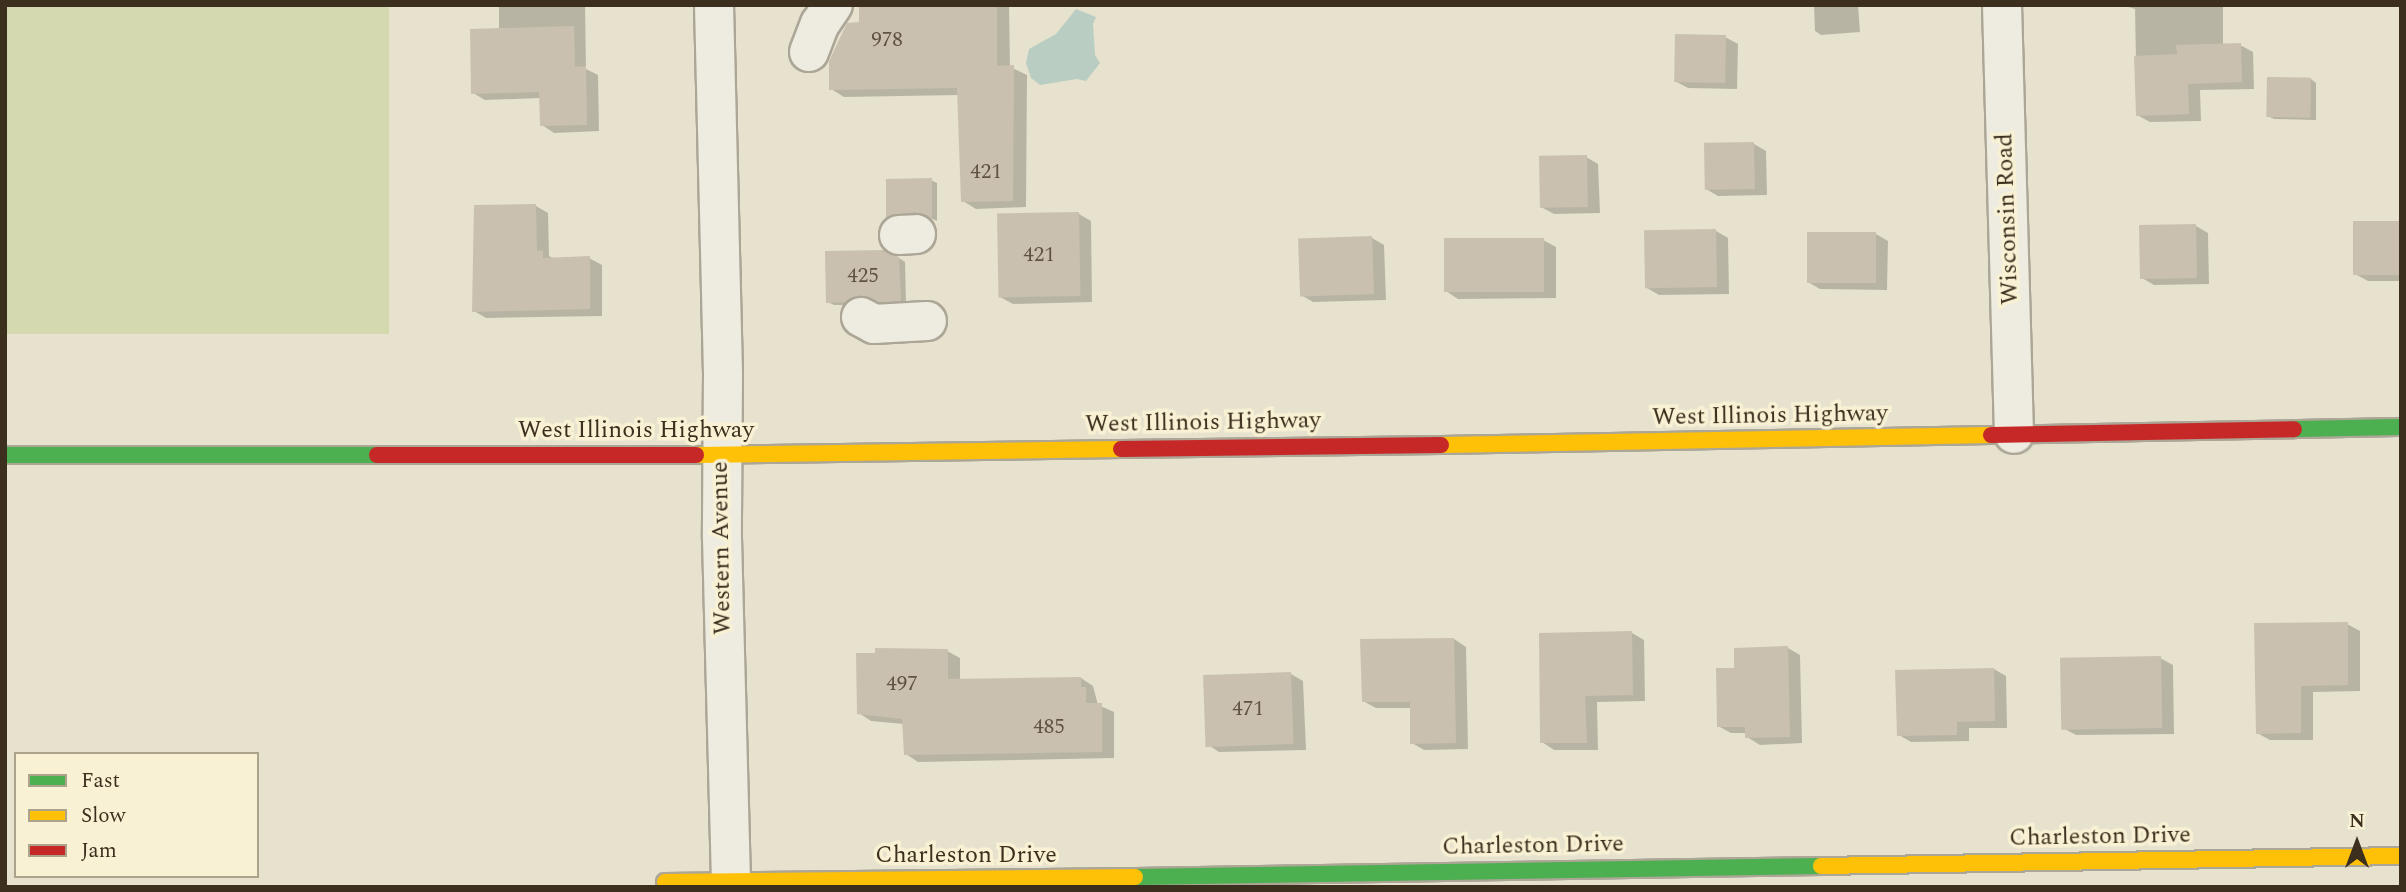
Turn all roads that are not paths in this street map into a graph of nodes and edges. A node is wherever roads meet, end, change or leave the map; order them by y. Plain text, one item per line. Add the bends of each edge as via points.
1 (714, 5) edge
2 (833, 5) edge
3 (2002, 5) edge
4 (809, 52) dead end
5 (861, 317) dead end
6 (927, 321) dead end
7 (2401, 427) edge
8 (2014, 433) junction
9 (5, 455) edge
10 (720, 455) junction
11 (2401, 856) edge
12 (1995, 874) edge
13 (731, 880) junction
14 (1286, 880) edge
15 (665, 882) dead end

1 - 10 street, Western Avenue via 723,375
2 - 4 street
3 - 8 street, Wisconsin Road
5 - 6 street via 874,324
7 - 8 street, West Illinois Highway
8 - 10 street, West Illinois Highway
9 - 10 street, West Illinois Highway
10 - 13 street, Western Avenue
11 - 12 street, Charleston Drive
12 - 14 street, Charleston Drive
13 - 14 street, Charleston Drive
13 - 15 street, Charleston Drive

